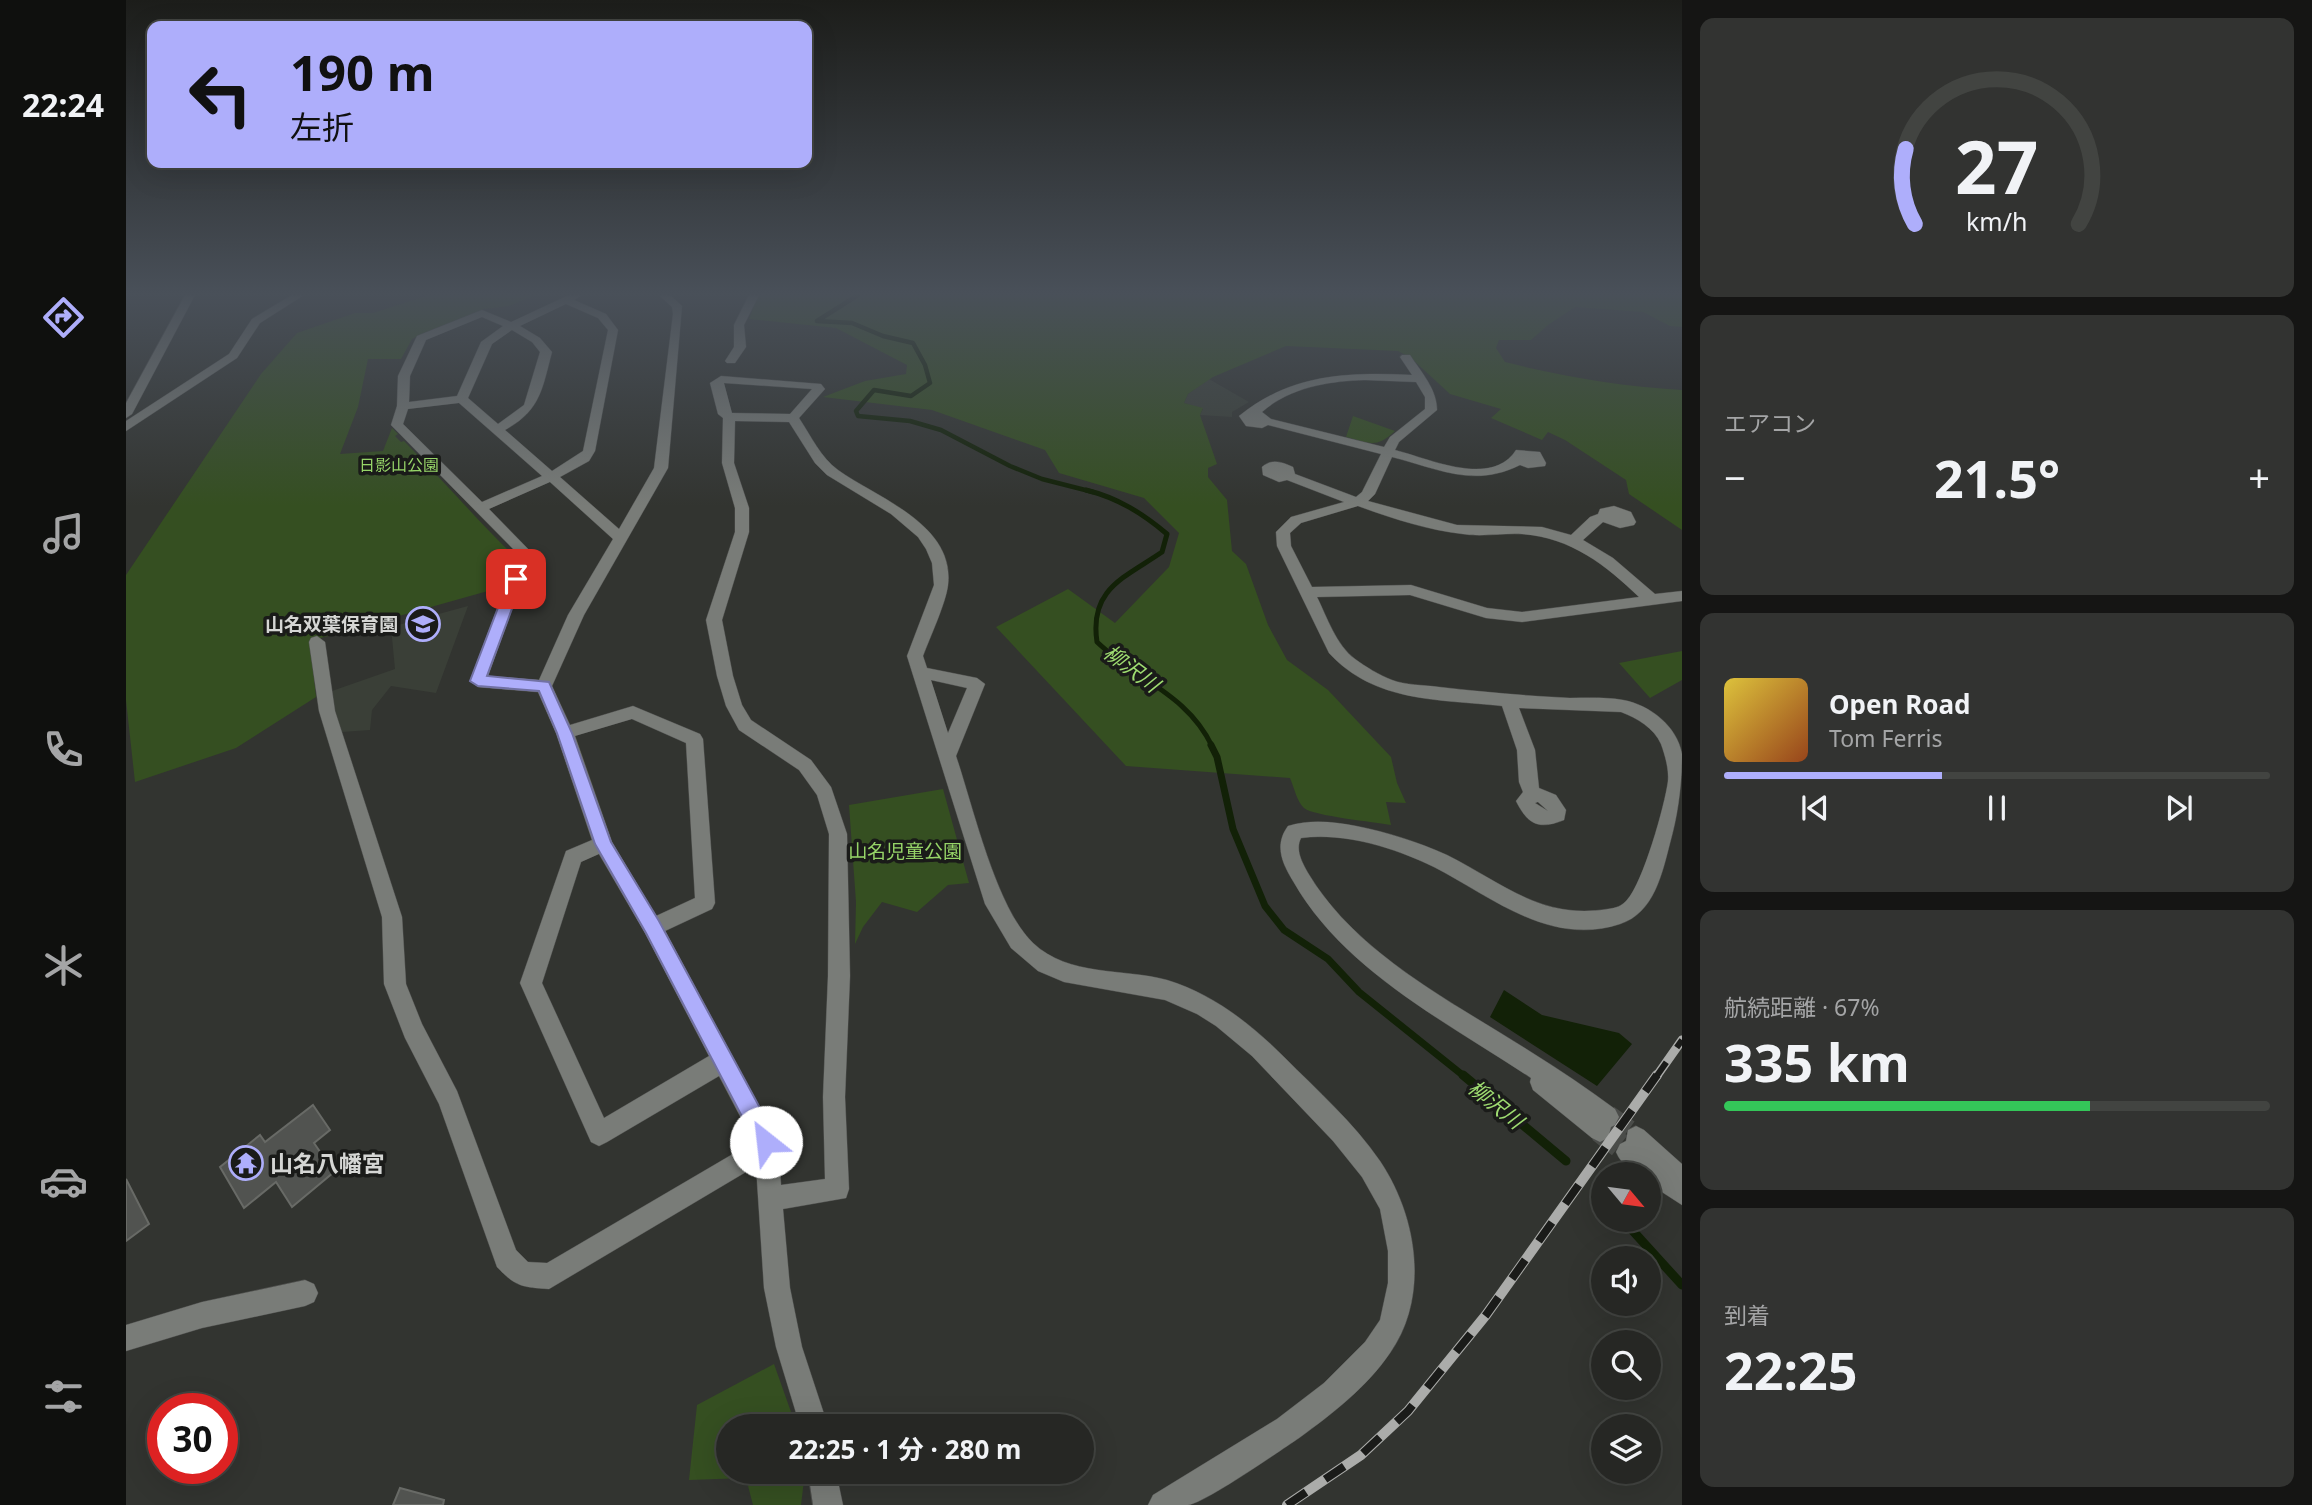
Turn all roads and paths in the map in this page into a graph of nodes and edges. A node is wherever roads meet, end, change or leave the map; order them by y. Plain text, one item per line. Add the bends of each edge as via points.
1 (152, 365) edge
2 (219, 365) edge
3 (409, 365) edge
4 (477, 365) edge
5 (542, 365) edge
6 (607, 365) edge
7 (672, 365) edge
8 (1411, 365) edge
9 (1420, 379) junction
10 (141, 385) junction
11 (126, 387) edge
12 (463, 399) junction
13 (403, 406) junction
14 (126, 414) edge
15 (729, 417) junction
16 (793, 418) junction
17 (126, 427) edge
18 (498, 429) junction
19 (1388, 451) junction
20 (1520, 460) dead end
21 (1288, 476) dead end
22 (551, 477) junction
23 (1358, 502) junction
24 (479, 508) junction
25 (1605, 516) dead end
26 (620, 537) junction
27 (1575, 540) junction
28 (1308, 592) junction
29 (1682, 596) edge
30 (1651, 599) junction
31 (317, 642) dead end
32 (919, 672) junction
33 (544, 686) junction
34 (1508, 701) junction
35 (565, 733) junction
36 (947, 757) junction
37 (1533, 794) dead end
38 (603, 844) junction
39 (652, 927) junction
40 (722, 1061) junction
41 (1603, 1123) tunnel mouth
42 (766, 1142) junction
43 (1682, 1180) edge
44 (1682, 1193) edge
45 (771, 1199) junction
46 (305, 1293) dead end
47 (126, 1338) edge
48 (810, 1414) edge
49 (824, 1484) edge
50 (828, 1505) edge
51 (1163, 1505) edge

1 - 10 street
2 - 17 street
3 - 13 street
4 - 12 street
5 - 18 street via 531,406 519,419
6 - 22 street via 589,451 574,466
7 - 26 street via 661,468
8 - 9 street
9 - 19 street via 1431,397 1431,410 1397,436
9 - 19 street via 1324,378 1258,408 1260,417
10 - 11 street
10 - 14 street
12 - 13 street
12 - 18 street
13 - 24 street via 397,425 401,431
15 - 16 street
15 - 16 street via 716,391 721,379 817,386
15 - 45 street via 728,463 741,508 742,532 714,620 725,676 745,725 806,765 825,792 839,976 834,1097 838,1189
16 - 32 street via 832,472 896,511 933,548 941,585 915,656
18 - 22 street
19 - 20 street via 1483,475
19 - 23 street via 1368,494
21 - 23 street
22 - 24 street
22 - 26 street
23 - 27 street via 1455,529 1539,531
23 - 28 street via 1296,520 1283,532 1284,546
24 - 33 street via 525,553 478,681
25 - 27 street
26 - 33 street via 576,615
27 - 30 street via 1601,555
28 - 30 street via 1411,590 1486,613 1522,617
28 - 34 street via 1335,649 1370,677 1416,692
29 - 30 street
31 - 42 street via 327,711 392,918 395,984 449,1099 506,1258 522,1274 548,1276 746,1159
32 - 36 street
32 - 36 street via 977,684
33 - 35 street
34 - 37 street via 1527,750
34 - 41 street via 1622,706 1640,711 1661,728 1677,780 1644,891 1634,909 1612,918 1569,920 1533,912 1501,899 1436,859 1366,835 1301,830 1291,835 1289,848 1309,892 1341,932 1381,966
35 - 38 street
35 - 39 street via 633,712 694,739 705,903
36 - 51 street via 995,904 1028,952 1060,970 1090,979 1156,987 1214,1011 1243,1033 1357,1148 1381,1182 1396,1218 1402,1254 1400,1296 1389,1329 1371,1357 1326,1402 1261,1448
38 - 39 street
38 - 40 street via 573,857 531,983 599,1134
39 - 40 street
40 - 42 street
42 - 45 street
43 - 44 street via 1632,1145
45 - 48 street via 777,1287 789,1347
46 - 47 street via 202,1315
49 - 50 street

